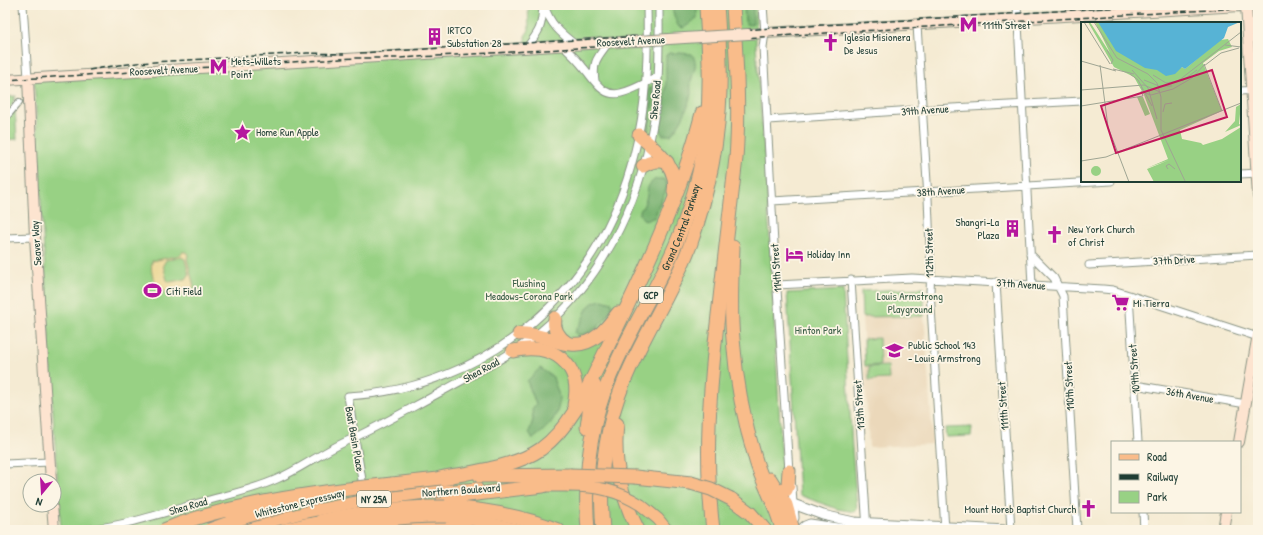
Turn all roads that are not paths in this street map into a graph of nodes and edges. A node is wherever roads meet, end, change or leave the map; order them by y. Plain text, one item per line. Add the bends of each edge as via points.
1 (23, 5) edge
2 (543, 5) edge
3 (647, 5) edge
4 (659, 5) edge
5 (706, 5) edge
6 (717, 5) edge
7 (733, 5) edge
8 (763, 5) edge
9 (1017, 5) edge
10 (1246, 5) edge
11 (1258, 5) edge
12 (1018, 19) junction
13 (917, 25) junction
14 (765, 33) junction
15 (609, 42) junction
16 (576, 44) junction
17 (562, 45) junction
18 (526, 48) junction
19 (709, 62) junction
20 (658, 76) junction
21 (28, 78) junction
22 (5, 80) edge
23 (646, 82) junction
24 (595, 83) junction
25 (1255, 90) edge
26 (1241, 91) edge
27 (1081, 101) edge
28 (19, 102) dead end
29 (1022, 104) junction
30 (922, 110) junction
31 (5, 119) edge
32 (768, 120) junction
33 (639, 135) junction
34 (649, 144) junction
35 (736, 147) junction
36 (667, 162) junction
37 (643, 166) junction
38 (1257, 173) edge
39 (1241, 174) edge
40 (1094, 182) edge
41 (1026, 186) junction
42 (927, 192) junction
43 (1258, 196) edge
44 (772, 201) junction
45 (664, 226) junction
46 (35, 237) junction
47 (5, 238) edge
48 (1030, 254) junction
49 (1258, 255) edge
50 (1090, 265) dead end
51 (646, 267) junction
52 (931, 278) junction
53 (851, 280) junction
54 (996, 282) junction
55 (777, 285) junction
56 (1032, 285) junction
57 (1058, 286) junction
58 (1129, 295) junction
59 (555, 318) junction
60 (614, 333) junction
61 (518, 334) junction
62 (535, 335) junction
63 (1258, 336) edge
64 (573, 345) junction
65 (513, 351) junction
66 (634, 359) junction
67 (1135, 386) junction
68 (348, 396) joint
69 (1246, 404) junction
70 (567, 422) junction
71 (355, 438) junction
72 (1138, 441) edge
73 (1239, 441) edge
74 (752, 446) junction
75 (50, 462) junction
76 (5, 464) edge
77 (789, 471) junction
78 (51, 473) edge
79 (570, 480) junction
80 (392, 484) junction
81 (773, 485) junction
82 (543, 486) joint
83 (781, 496) junction
84 (731, 499) junction
85 (444, 503) junction
86 (793, 504) junction
87 (53, 513) edge
88 (1143, 513) edge
89 (1226, 513) edge
90 (325, 526) edge
91 (867, 527) edge
92 (588, 528) edge
93 (945, 528) edge
94 (54, 530) edge
95 (84, 530) edge
96 (164, 530) edge
97 (209, 530) edge
98 (244, 530) edge
99 (285, 530) edge
100 (370, 530) edge
101 (394, 530) edge
102 (466, 530) edge
103 (521, 530) edge
104 (558, 530) edge
105 (603, 530) edge
106 (638, 530) edge
107 (667, 530) edge
108 (713, 530) edge
109 (760, 530) edge
110 (765, 530) edge
111 (782, 530) edge
112 (794, 530) edge
113 (801, 530) edge
114 (850, 530) edge
115 (1006, 530) edge
116 (1011, 530) edge
117 (1077, 530) edge
118 (1144, 530) edge
119 (1223, 530) edge

1 - 21 street, Seaver Way
2 - 16 street via 553,24
2 - 18 street via 540,28
3 - 23 street, Shea Road
4 - 20 street, Shea Road
5 - 19 highway, Grand Central Parkway / GCP
6 - 66 highway, Grand Central Parkway / GCP via 720,101 716,143 708,184 684,260
7 - 35 highway via 737,78
8 - 14 street, 114th Street
9 - 12 street
10 - 11 main road, Roosevelt Avenue
10 - 12 main road, Roosevelt Avenue
10 - 25 main road
12 - 13 main road, Roosevelt Avenue
12 - 29 street
13 - 14 main road, Roosevelt Avenue
13 - 30 street, 112th Street
14 - 15 main road, Roosevelt Avenue, bridge
14 - 32 street, 114th Street via 763,47
15 - 16 main road, Roosevelt Avenue
15 - 24 street via 594,64
16 - 17 main road, Roosevelt Avenue
17 - 18 main road, Roosevelt Avenue
17 - 24 street
18 - 21 main road, Roosevelt Avenue
19 - 45 highway via 701,117
19 - 92 highway, Grand Central Parkway / GCP via 706,136 689,207 670,257 613,370 597,415 588,467
20 - 23 street
20 - 34 street, Shea Road
21 - 22 main road, Roosevelt Avenue
21 - 46 main road, Seaver Way
23 - 24 street via 616,94 604,91
23 - 33 street, Shea Road
25 - 26 street
25 - 38 main road
27 - 29 street, 39th Avenue
28 - 31 street
29 - 30 street, 39th Avenue
29 - 41 street
30 - 32 street, 39th Avenue
30 - 42 street, 112th Street
32 - 44 street, 114th Street
33 - 34 highway
33 - 61 street, Shea Road via 621,197 598,245 560,297
34 - 36 highway
34 - 37 street, Shea Road
35 - 74 highway via 732,331 742,404
35 - 108 highway via 710,390 709,453
36 - 37 highway via 654,161
36 - 45 highway via 673,172 675,185
37 - 59 street, Shea Road via 627,213 610,247 580,290
38 - 39 street
38 - 43 main road
40 - 41 street, 38th Avenue
41 - 42 street, 38th Avenue
41 - 48 street
42 - 44 street, 38th Avenue
42 - 52 street, 112th Street
44 - 55 street, 114th Street
45 - 51 highway
46 - 47 street
46 - 75 main road, Seaver Way
48 - 56 street
48 - 57 street, 110th Street via 1054,278
49 - 50 street, 37th Drive
51 - 60 highway
51 - 64 highway via 609,325 592,339
52 - 53 street, 37th Avenue
52 - 54 street, 37th Avenue
52 - 93 street, 112th Street via 930,298
53 - 55 street, 37th Avenue
53 - 91 street, 113th Street
54 - 56 street, 37th Avenue
54 - 116 street, 111th Street
55 - 77 street, 114th Street
56 - 57 street, 37th Avenue
57 - 58 street, 37th Avenue via 1103,289
57 - 117 street, 110th Street via 1063,296
58 - 63 street, 37th Avenue
58 - 67 street, 109th Street
59 - 62 street, Shea Road
59 - 64 highway via 554,326 557,333 564,341
60 - 70 highway
60 - 92 highway via 595,381 588,415 583,482
61 - 62 highway
61 - 68 street, Shea Road via 480,358 427,382 396,391
62 - 64 highway
62 - 65 street, Shea Road
63 - 69 main road
65 - 70 highway via 545,350 559,357 568,366 575,379 576,391 574,406
65 - 71 street, Shea Road
66 - 105 highway, Grand Central Parkway / GCP via 618,398 607,439 602,480
66 - 106 highway via 621,404 616,440 622,490
67 - 69 street, 36th Avenue
67 - 72 street, 109th Street
68 - 71 street, Boat Basin Place
69 - 73 main road
70 - 85 highway via 546,445 534,453 506,465
71 - 95 street, Shea Road via 266,484 132,522
71 - 100 street, Boat Basin Place
74 - 81 highway
74 - 111 highway
75 - 76 street
75 - 78 main road, Seaver Way
77 - 81 highway via 786,490 780,490
77 - 86 street, 114th Street
79 - 82 main road
79 - 84 highway, bridge via 634,477 691,483 714,490
79 - 85 highway via 494,476
79 - 107 main road, bridge via 627,497 658,519
80 - 85 highway, Whitestone Expressway
80 - 96 highway, bridge via 304,494 257,503 191,519
80 - 97 highway, Whitestone Expressway, bridge via 278,507
81 - 83 highway
82 - 85 highway
83 - 86 highway
83 - 112 highway
84 - 109 highway via 745,511
84 - 110 highway via 750,513
85 - 90 highway, bridge via 377,507
85 - 90 main road, Northern Boulevard / NY 25A, bridge via 417,517
85 - 98 main road, Northern Boulevard / NY 25A, bridge via 367,500 306,512
85 - 101 highway via 419,528
85 - 102 highway
85 - 103 main road, Northern Boulevard / NY 25A via 480,521
85 - 104 highway via 509,515
86 - 91 street
86 - 112 street, 114th Street
87 - 94 main road
88 - 118 street
89 - 119 main road
90 - 99 highway
91 - 93 street
93 - 115 street
113 - 114 street via 808,524

